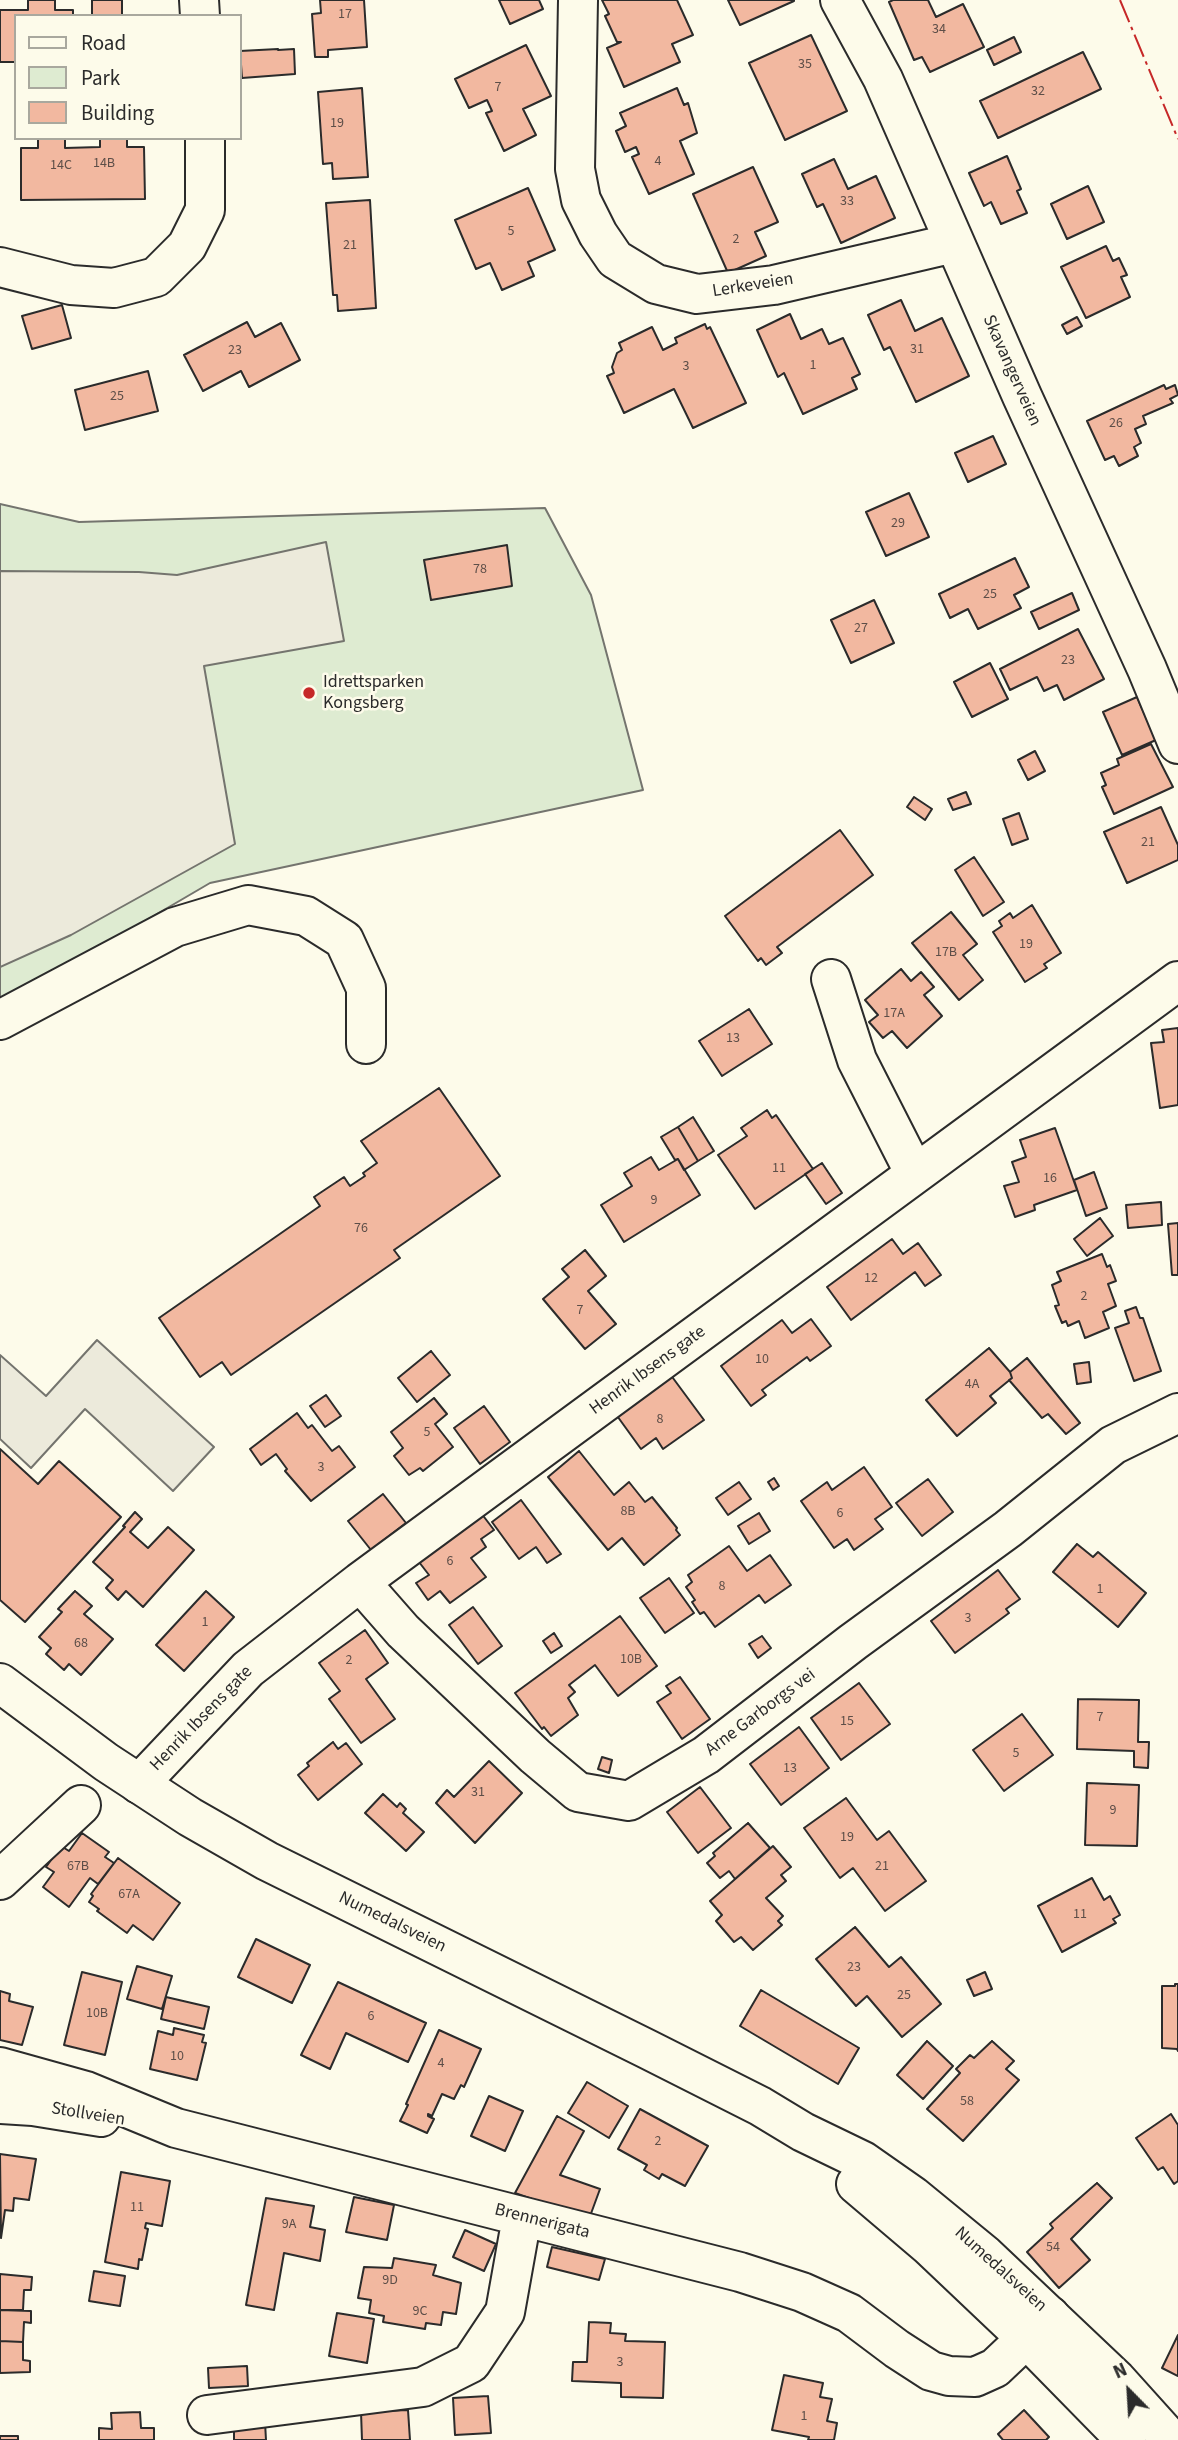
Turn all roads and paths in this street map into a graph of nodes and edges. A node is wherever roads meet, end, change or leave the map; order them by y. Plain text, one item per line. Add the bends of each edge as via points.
1 (578, 0) edge
2 (840, 0) edge
3 (205, 140) edge
4 (954, 243) junction
5 (0, 267) edge
6 (1178, 744) edge
7 (831, 979) dead end
8 (1178, 981) edge
9 (0, 1020) edge
10 (366, 1044) dead end
11 (914, 1172) junction
12 (1178, 1413) edge
13 (360, 1582) junction
14 (0, 1683) edge
15 (139, 1784) junction
16 (81, 1805) dead end
17 (0, 1880) edge
18 (0, 2067) edge
19 (0, 2104) edge
20 (176, 2128) junction
21 (522, 2217) junction
22 (1038, 2327) junction
23 (208, 2415) dead end
24 (1126, 2440) edge
25 (1171, 2440) edge

1 - 4 street, Lerkeveien via 575,169 581,200 615,259 656,284 697,294 774,285
2 - 4 street, Skavangerveien via 883,79
3 - 5 street via 205,210 187,246 156,277 114,288 71,285
4 - 6 street, Skavangerveien
7 - 11 street via 857,1060
8 - 11 street, Henrik Ibsens gate
9 - 10 street via 176,926 248,905 306,916 344,940 366,988
11 - 13 street, Henrik Ibsens gate
12 - 13 street, Arne Garborgs vei via 1114,1445 706,1755 629,1801 578,1793 403,1631
13 - 15 street, Henrik Ibsens gate via 248,1670
14 - 15 street, Numedalsveien
15 - 22 street, Numedalsveien via 267,1861 863,2161 985,2255
16 - 17 street
18 - 20 street, Brennerigata via 86,2091
19 - 20 street, Stollveien
20 - 21 street, Brennerigata
21 - 22 street, Brennerigata via 802,2292 849,2313 897,2350 931,2371 949,2376 975,2377 995,2368
21 - 23 street via 505,2312 471,2364 423,2387
22 - 24 street, Numedalsveien
22 - 25 street, Numedalsveien via 1116,2379

